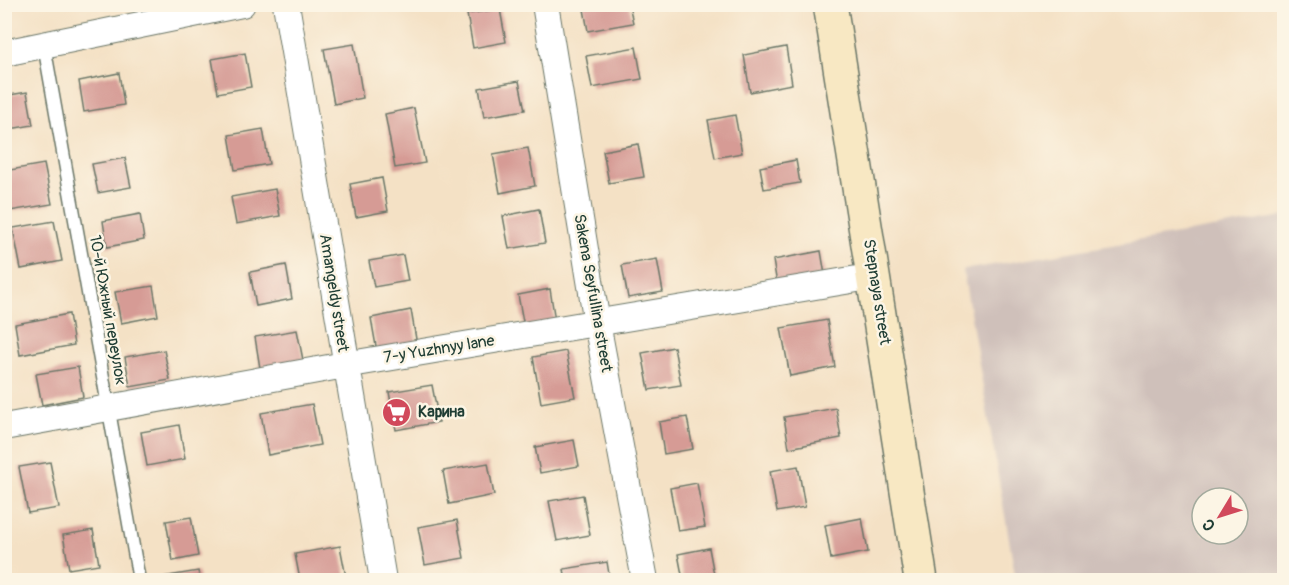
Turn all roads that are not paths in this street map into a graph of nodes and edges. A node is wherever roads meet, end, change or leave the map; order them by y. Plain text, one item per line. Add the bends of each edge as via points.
1 (242, 4) edge
2 (286, 4) edge
3 (545, 4) edge
4 (830, 4) edge
5 (44, 45) junction
6 (4, 53) edge
7 (874, 276) junction
8 (597, 323) junction
9 (345, 364) junction
10 (109, 408) junction
11 (4, 427) edge
12 (139, 580) edge
13 (383, 580) edge
14 (645, 580) edge
15 (921, 580) edge

1 - 5 street
2 - 9 street, Amangeldy street
3 - 8 street, Sakena Seyfullina street
4 - 7 street, Stepnaya street
5 - 6 street
5 - 10 lane, 10-й Южный переулок
7 - 8 street, 7-y Yuzhnyy lane
7 - 15 street, Stepnaya street
8 - 9 street, 7-y Yuzhnyy lane
8 - 14 street, Sakena Seyfullina street
9 - 10 street, 7-y Yuzhnyy lane
9 - 13 street, Amangeldy street
10 - 11 street, 7-y Yuzhnyy lane
10 - 12 lane, 10-й Южный переулок

